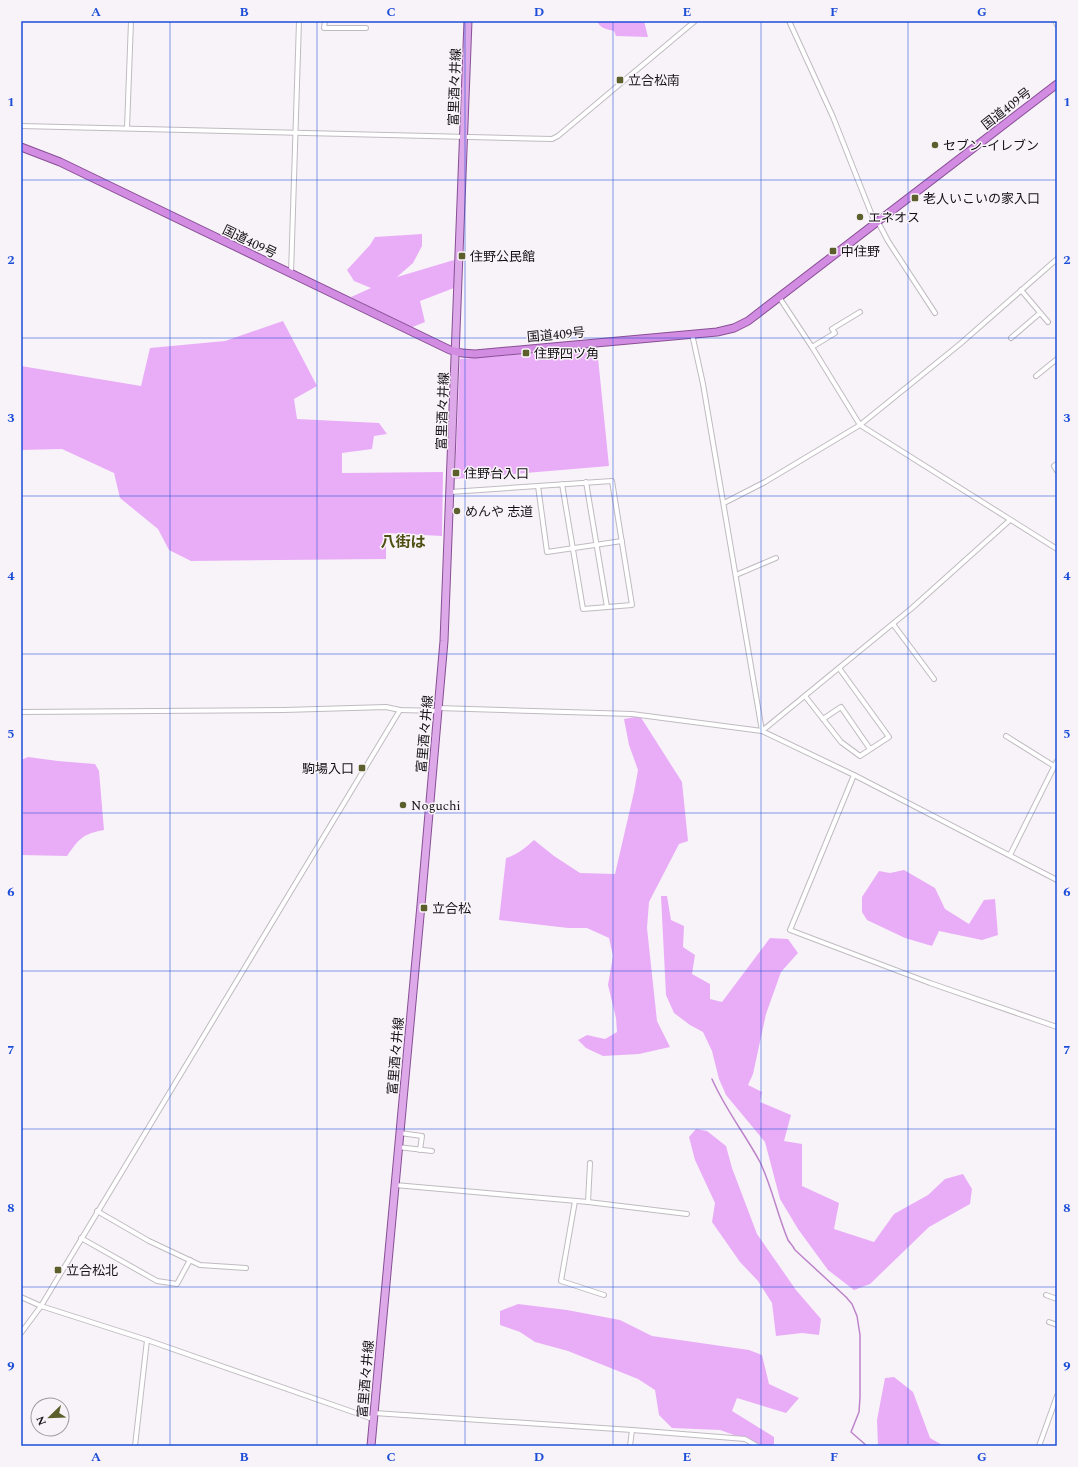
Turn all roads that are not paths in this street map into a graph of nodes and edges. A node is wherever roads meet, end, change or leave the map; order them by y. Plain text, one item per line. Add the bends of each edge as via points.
1 (131, 21) edge
2 (299, 21) edge
3 (324, 21) edge
4 (468, 21) edge
5 (695, 21) edge
6 (789, 21) edge
7 (1055, 21) edge
8 (1057, 25) edge
9 (366, 28) dead end
10 (1057, 84) edge
11 (21, 126) edge
12 (127, 128) junction
13 (296, 132) junction
14 (464, 137) junction
15 (21, 147) edge
16 (877, 223) junction
17 (1057, 259) edge
18 (291, 274) junction
19 (1021, 290) junction
20 (779, 297) junction
21 (860, 312) dead end
22 (935, 313) dead end
23 (1040, 313) junction
24 (1048, 322) dead end
25 (692, 334) junction
26 (1011, 338) dead end
27 (812, 347) junction
28 (456, 352) junction
29 (1057, 359) edge
30 (1036, 376) dead end
31 (860, 425) junction
32 (1057, 464) edge
33 (1057, 470) edge
34 (586, 482) junction
35 (562, 484) junction
36 (538, 486) junction
37 (450, 492) junction
38 (724, 503) junction
39 (1010, 520) junction
40 (622, 541) junction
41 (597, 545) junction
42 (573, 549) junction
43 (1057, 549) edge
44 (776, 558) dead end
45 (736, 575) junction
46 (607, 607) junction
47 (893, 624) junction
48 (839, 668) junction
49 (934, 679) dead end
50 (805, 696) junction
51 (400, 710) junction
52 (438, 710) junction
53 (21, 712) edge
54 (823, 720) junction
55 (762, 731) junction
56 (1006, 736) dead end
57 (870, 749) junction
58 (1057, 761) edge
59 (1054, 766) junction
60 (854, 775) junction
61 (1010, 856) junction
62 (1057, 880) edge
63 (1057, 1028) edge
64 (400, 1133) junction
65 (398, 1147) junction
66 (420, 1150) junction
67 (432, 1151) dead end
68 (590, 1163) dead end
69 (395, 1185) junction
70 (575, 1200) junction
71 (588, 1202) junction
72 (97, 1211) junction
73 (686, 1214) dead end
74 (81, 1238) junction
75 (190, 1260) junction
76 (246, 1268) dead end
77 (1046, 1295) dead end
78 (604, 1296) dead end
79 (21, 1298) edge
80 (1057, 1299) edge
81 (41, 1306) junction
82 (1049, 1322) dead end
83 (1057, 1325) edge
84 (21, 1333) edge
85 (147, 1340) junction
86 (1057, 1396) edge
87 (374, 1416) junction
88 (632, 1430) junction
89 (135, 1446) edge
90 (371, 1446) edge
91 (630, 1446) edge
92 (757, 1446) edge
93 (1039, 1446) edge

1 - 12 street
2 - 13 street
3 - 9 street via 324,28
4 - 14 main road, 富里酒々井線
5 - 14 street via 558,136 552,139
6 - 16 street
7 - 8 street
10 - 16 highway, 国道409号
11 - 12 street
12 - 13 street
13 - 14 street
13 - 18 street
14 - 28 main road, 富里酒々井線
15 - 18 highway, 国道409号 via 60,162
16 - 20 highway, 国道409号
16 - 22 street
17 - 19 street
18 - 28 highway, 国道409号
19 - 23 street
19 - 31 street via 960,344
20 - 25 highway, 国道409号 via 734,328
20 - 27 street
21 - 27 street via 832,329 834,333
23 - 24 street
23 - 26 street
25 - 28 highway, 国道409号 via 475,354
25 - 38 street
27 - 31 street
28 - 37 main road, 富里酒々井線
29 - 30 street
31 - 38 street via 765,482
31 - 39 street
32 - 33 street via 1054,466
34 - 35 street
34 - 40 street via 612,480
34 - 41 street
35 - 36 street
35 - 42 street
36 - 37 street
36 - 42 street via 547,552
37 - 52 main road, 富里酒々井線 via 444,641
38 - 45 street
39 - 43 street
39 - 47 street
40 - 41 street
40 - 46 street via 632,605
41 - 42 street
41 - 46 street
42 - 46 street via 582,609
44 - 45 street
45 - 55 street
47 - 48 street
47 - 49 street
48 - 50 street
48 - 57 street via 889,737
50 - 54 street
50 - 55 street
51 - 52 street
51 - 53 street via 386,707
51 - 72 street
52 - 55 street via 632,714
52 - 64 main road, 富里酒々井線
54 - 57 street via 841,742 860,756
54 - 57 street via 841,707
55 - 60 street
56 - 59 street
58 - 59 street
59 - 61 street
60 - 61 street
60 - 63 street via 790,930
61 - 62 street
64 - 65 main road, 富里酒々井線
64 - 66 street via 422,1136
65 - 66 street
65 - 69 main road, 富里酒々井線
66 - 67 street
68 - 71 street
69 - 70 street
69 - 87 main road, 富里酒々井線
70 - 71 street
70 - 78 street via 561,1281
71 - 73 street
72 - 74 street
72 - 75 street via 149,1241
74 - 75 street via 157,1281 177,1284
74 - 81 street
75 - 76 street via 200,1265
77 - 80 street
79 - 81 street
81 - 84 street
81 - 85 street
82 - 83 street
85 - 87 street
85 - 89 street
86 - 93 street
87 - 88 street
87 - 90 main road, 富里酒々井線
88 - 91 street
88 - 92 street via 745,1439

